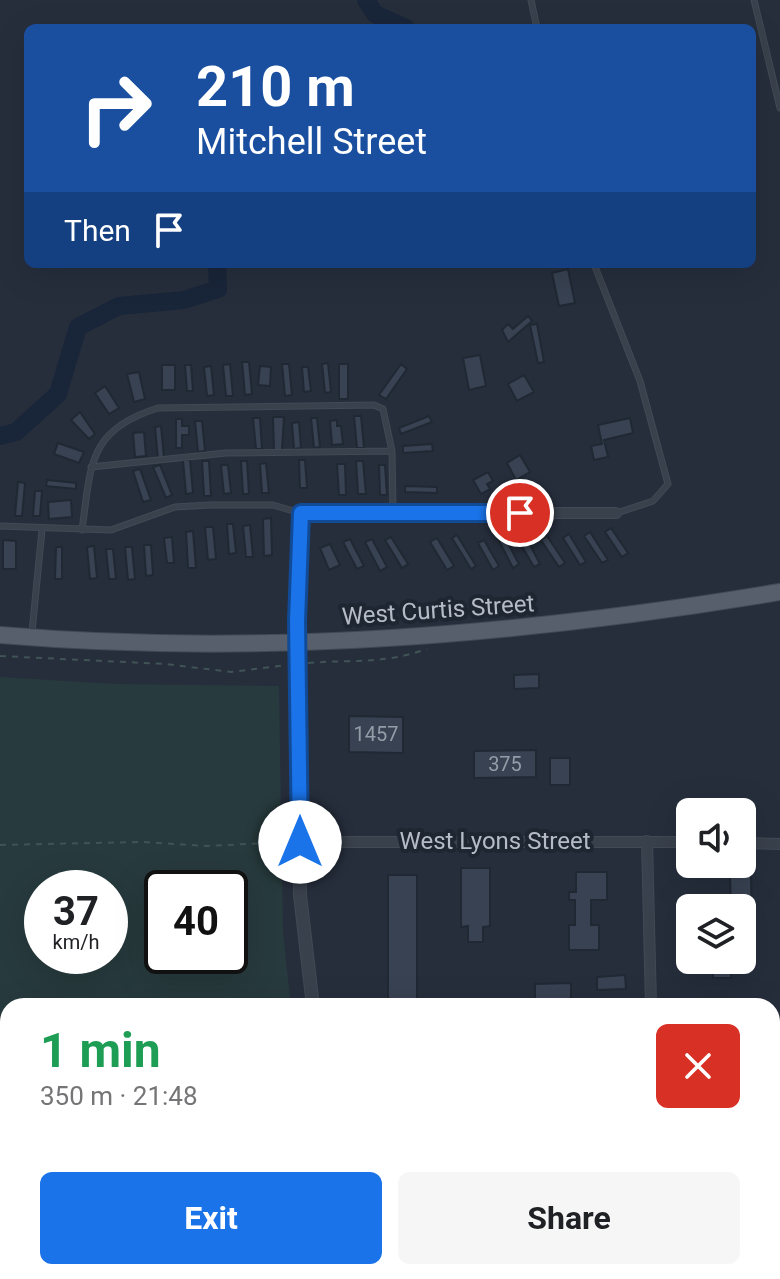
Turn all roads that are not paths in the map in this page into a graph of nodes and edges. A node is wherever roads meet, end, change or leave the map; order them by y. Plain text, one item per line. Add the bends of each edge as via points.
1 (531, 0) edge
2 (754, 0) edge
3 (536, 24) edge
4 (780, 108) edge
5 (596, 268) edge
6 (392, 451) junction
7 (90, 467) junction
8 (301, 513) junction
9 (393, 513) junction
10 (616, 513) joint
11 (0, 526) edge
12 (42, 530) junction
13 (82, 530) junction
14 (780, 592) edge
15 (0, 635) edge
16 (32, 638) junction
17 (297, 641) junction
18 (647, 841) junction
19 (300, 842) junction
20 (676, 842) edge
21 (756, 843) edge
22 (780, 844) edge
23 (312, 998) edge
24 (651, 998) edge

1 - 3 lane
2 - 4 lane
5 - 10 lane via 640,381 668,484 653,501
6 - 7 lane via 226,453
6 - 7 lane via 387,418 374,405 158,408 129,417 112,431
6 - 9 lane
7 - 13 lane
8 - 9 street
8 - 13 lane via 273,505 175,507 111,530
8 - 17 street
9 - 10 street
11 - 12 lane
12 - 13 lane
12 - 16 lane
14 - 17 main road, West Curtis Street via 547,627 381,641
15 - 16 main road, West Curtis Street
16 - 17 main road, West Curtis Street via 176,644
17 - 19 street
18 - 19 street, West Lyons Street
18 - 20 street, West Lyons Street
18 - 24 street
19 - 23 street via 300,895
21 - 22 street

